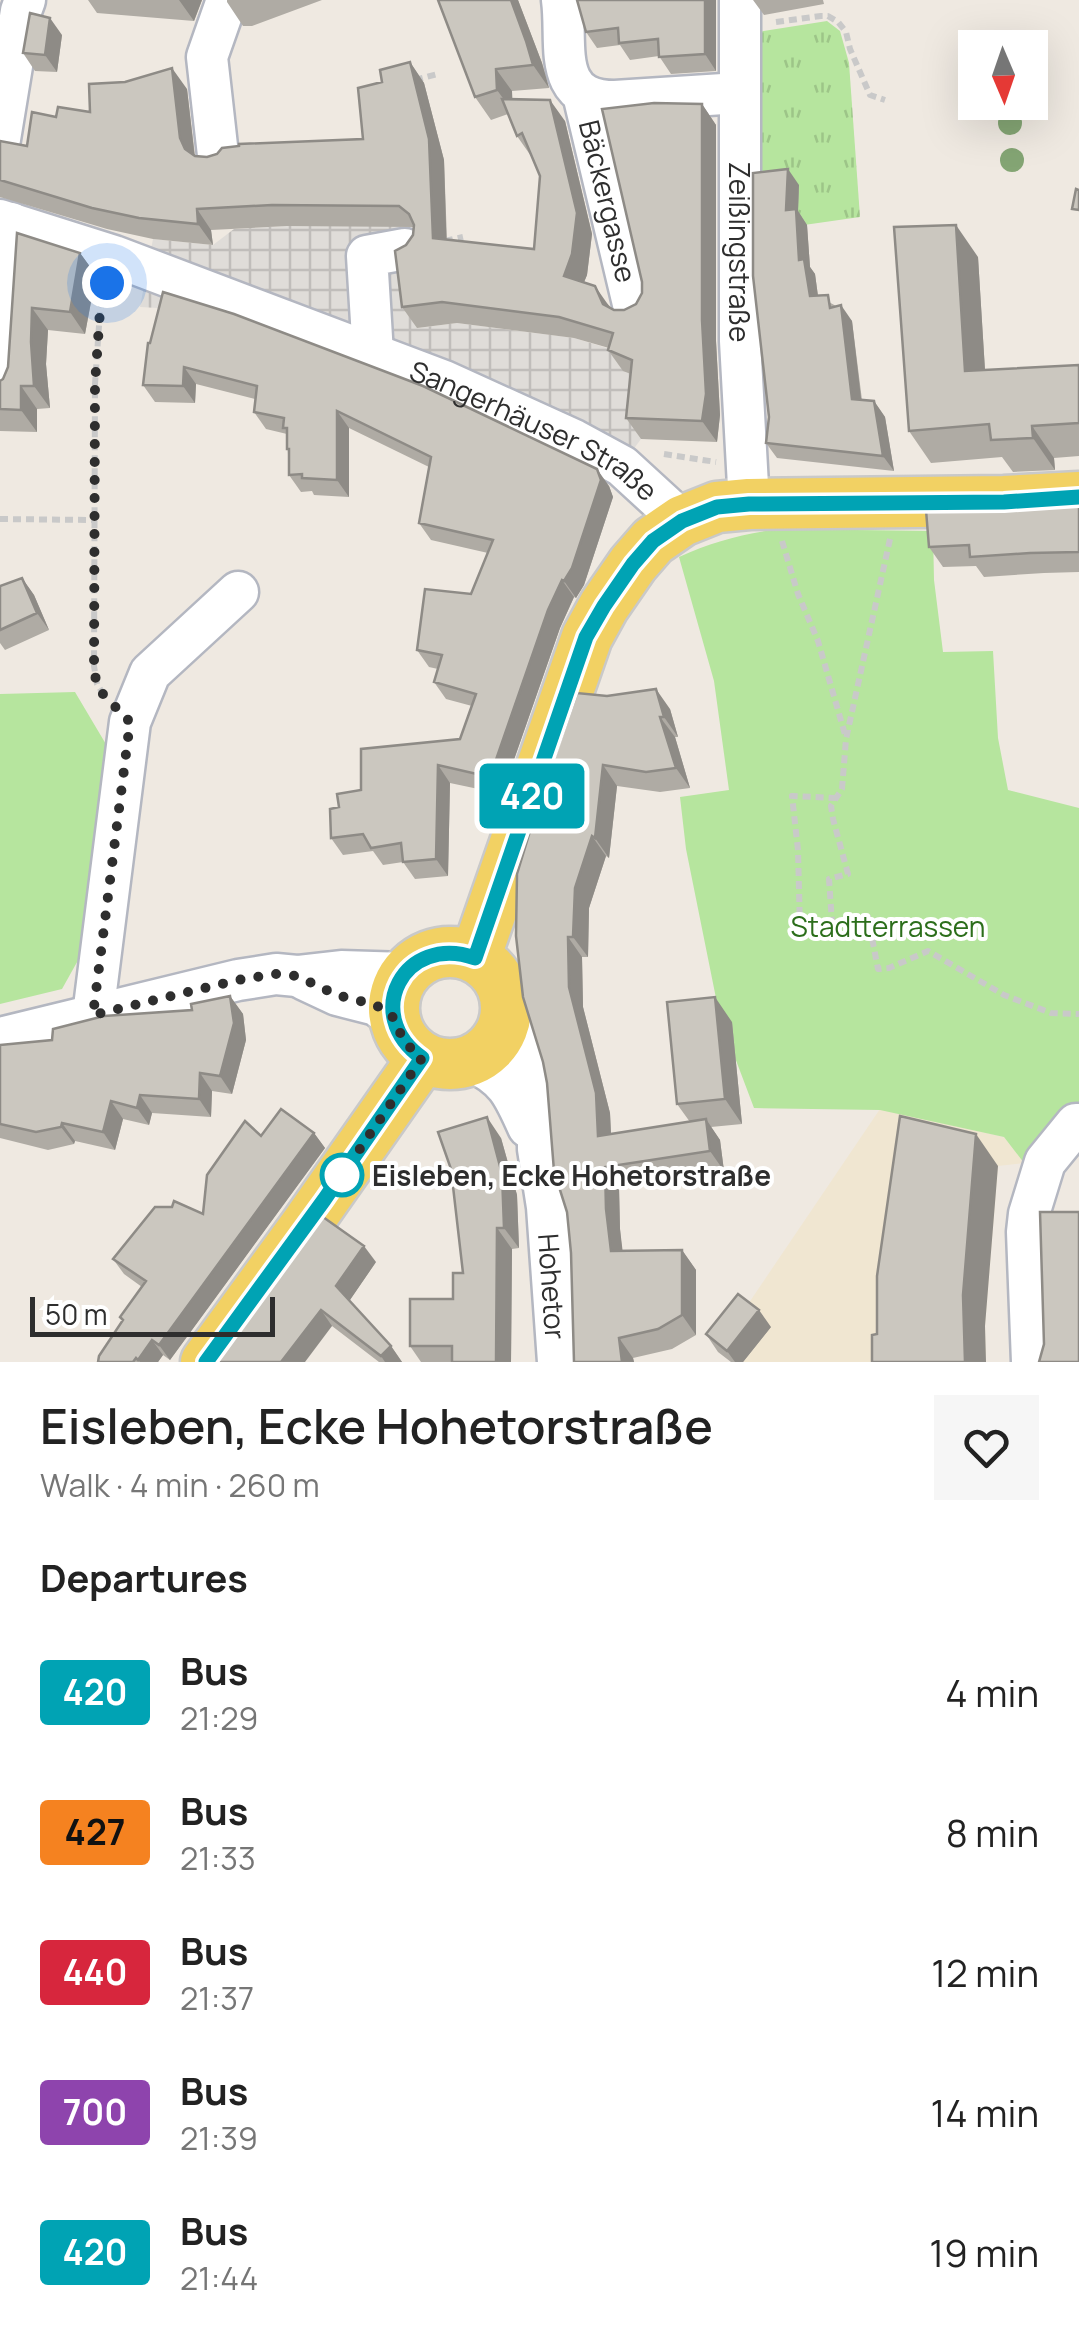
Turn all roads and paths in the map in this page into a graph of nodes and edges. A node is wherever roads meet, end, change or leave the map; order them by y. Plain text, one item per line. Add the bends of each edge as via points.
1 (25, 0) edge
2 (227, 0) edge
3 (562, 0) edge
4 (740, 14) edge
5 (438, 74) dead end
6 (408, 82) edge
7 (739, 93) junction
8 (583, 94) junction
9 (885, 100) dead end
10 (0, 139) edge
11 (218, 156) edge
12 (6, 221) edge
13 (405, 250) edge
14 (114, 256) junction
15 (634, 308) edge
16 (373, 354) junction
17 (0, 386) edge
18 (1079, 496) edge
19 (749, 504) junction
20 (863, 504) junction
21 (0, 519) edge
22 (95, 520) junction
23 (682, 521) junction
24 (796, 535) dead end
25 (238, 592) dead end
26 (130, 722) junction
27 (846, 739) junction
28 (836, 798) junction
29 (800, 928) dead end
30 (475, 958) junction
31 (400, 996) junction
32 (1079, 1014) edge
33 (93, 1015) junction
34 (506, 1016) junction
35 (0, 1038) edge
36 (422, 1058) junction
37 (472, 1061) junction
38 (1079, 1124) edge
39 (538, 1148) junction
40 (206, 1362) edge
41 (558, 1362) edge
42 (1032, 1362) edge

1 - 10 street
2 - 11 street via 207,57
3 - 8 street, Bäckergasse via 565,68
4 - 7 street, Zeißingstraße
4 - 9 path via 833,18 846,32 870,95
5 - 6 path
7 - 8 street, Bäckergasse via 615,102
7 - 19 street, Zeißingstraße via 740,340
8 - 15 street, Bäckergasse
12 - 14 street, Sangerhäuser Straße
12 - 17 street
13 - 16 street via 368,256
14 - 16 street, Sangerhäuser Straße
14 - 22 path via 100,311
16 - 23 street, Sangerhäuser Straße via 574,440 622,466
18 - 20 main road, Sangerhäuser Straße
19 - 20 main road, Sangerhäuser Straße
19 - 23 main road, Sangerhäuser Straße
20 - 27 path via 862,535 890,535
21 - 22 path
22 - 26 path via 94,674
23 - 30 main road via 633,564 586,637
24 - 27 path via 780,535
25 - 26 street via 150,673
26 - 33 street
27 - 28 path
28 - 29 path via 792,796
28 - 32 path via 833,819 848,874 828,879 832,922 868,917 878,969 928,951 1004,996 1051,1013
30 - 31 main road via 430,955 417,962
30 - 34 main road via 496,976
31 - 33 street via 341,971 276,974
31 - 36 main road via 404,1042
33 - 35 street
34 - 37 main road via 495,1042
34 - 39 street, Hohetor via 534,1087
36 - 37 main road via 447,1065
36 - 40 main road
37 - 39 street, Hohetor via 506,1084
38 - 42 street via 1045,1162 1029,1214
39 - 41 street, Hohetor

